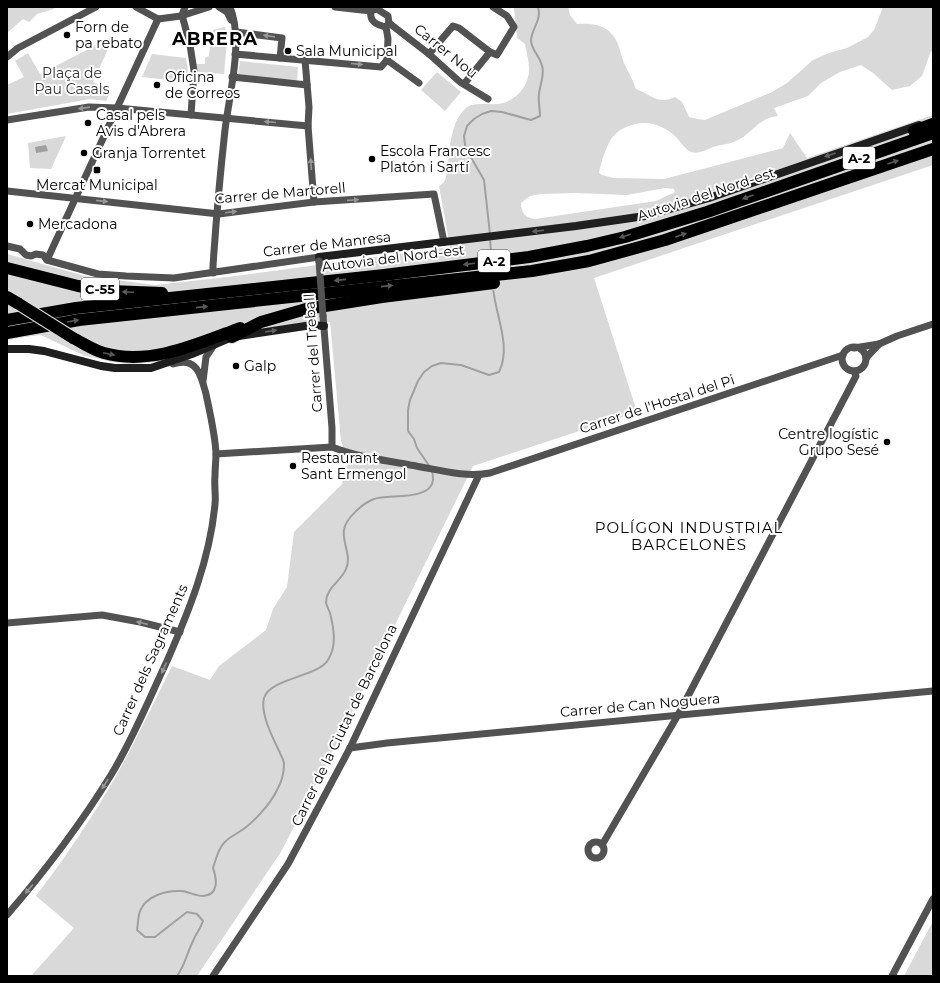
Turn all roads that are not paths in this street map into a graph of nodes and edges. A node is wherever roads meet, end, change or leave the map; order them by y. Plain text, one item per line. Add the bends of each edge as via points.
1 (96, 7) edge
2 (136, 7) edge
3 (184, 7) edge
4 (209, 7) edge
5 (218, 7) edge
6 (336, 7) edge
7 (493, 7) edge
8 (227, 9) edge
9 (376, 9) edge
10 (182, 15) junction
11 (158, 19) junction
12 (388, 25) junction
13 (236, 32) junction
14 (236, 42) junction
15 (490, 52) junction
16 (235, 54) junction
17 (429, 54) junction
18 (7, 57) edge
19 (280, 58) junction
20 (305, 60) junction
21 (387, 60) junction
22 (381, 66) junction
23 (401, 70) junction
24 (232, 77) junction
25 (419, 83) dead end
26 (464, 84) junction
27 (307, 85) junction
28 (488, 99) dead end
29 (117, 108) junction
30 (191, 115) junction
31 (226, 118) junction
32 (7, 120) edge
33 (933, 120) edge
34 (933, 124) edge
35 (308, 126) junction
36 (933, 133) edge
37 (933, 149) edge
38 (785, 184) junction
39 (7, 191) edge
40 (76, 198) junction
41 (314, 202) junction
42 (216, 213) junction
43 (444, 242) junction
44 (7, 246) edge
45 (319, 259) junction
46 (47, 260) junction
47 (576, 264) junction
48 (7, 268) edge
49 (213, 273) junction
50 (195, 296) junction
51 (7, 297) edge
52 (7, 320) edge
53 (261, 322) junction
54 (933, 324) edge
55 (324, 326) junction
56 (7, 333) edge
57 (232, 337) junction
58 (879, 344) junction
59 (214, 346) junction
60 (854, 348) junction
61 (7, 349) edge
62 (843, 356) junction
63 (866, 358) junction
64 (151, 368) junction
65 (854, 371) junction
66 (203, 381) junction
67 (332, 446) junction
68 (216, 454) junction
69 (479, 475) junction
70 (7, 623) edge
71 (180, 632) junction
72 (933, 691) edge
73 (678, 715) junction
74 (350, 748) junction
75 (602, 845) dead end
76 (933, 899) edge
77 (7, 915) edge
78 (213, 976) edge
79 (892, 976) edge

1 - 18 street via 18,48
2 - 11 street
3 - 10 street
4 - 10 street
5 - 8 street
6 - 9 street
7 - 15 street via 507,16 514,27 497,55
8 - 13 street
8 - 14 street
9 - 12 street via 388,16
9 - 12 street via 370,16 372,21 378,25
10 - 11 street
10 - 30 street via 194,70
11 - 29 street
12 - 17 street, Carrer Nou
12 - 21 street
13 - 14 street
19 -> 13 street via 282,38
14 - 16 street
15 - 17 street via 454,26
15 - 26 street
16 - 19 street
16 - 24 street
17 - 26 street, Carrer Nou
19 - 20 street
20 -> 22 street
20 - 27 street
21 - 22 street
21 - 23 street
22 - 23 street
23 - 25 street
24 - 27 street
24 - 31 street
26 - 28 street, Carrer Nou
27 - 35 street
29 - 30 street
29 -> 32 street via 89,107
29 - 40 street
30 - 31 street
35 -> 31 street
31 - 42 street
33 -> 43 street, Carrer de Manresa via 709,198 658,213 622,220
34 - 38 highway via 858,151
41 -> 35 street
36 - 38 highway, Autovia del Nord-est / A-2
47 -> 37 highway, Autovia del Nord-est / A-2 via 665,240
38 -> 50 highway, Autovia del Nord-est / A-2 via 707,212 625,237 545,254 384,276
39 - 40 street, Carrer de Martorell
40 -> 42 street, Carrer de Martorell
40 - 46 street
42 -> 41 street, Carrer de Martorell
41 -> 43 street, Carrer de Martorell via 434,194
42 - 49 street
43 - 45 street, Carrer de Manresa
44 - 46 street via 20,249 26,255 43,255
45 - 49 street, Carrer de Manresa
45 - 55 street, Carrer del Treball, bridge
46 - 49 street, Carrer de Manresa via 98,274 174,278
47 - 53 highway via 531,277 314,308
56 -> 47 highway, Autovia del Nord-est / A-2 via 79,320 532,271
50 -> 48 highway, C-55 via 110,291 78,286
50 - 52 highway, Autovia del Nord-est / A-2 via 76,308
51 -> 53 highway, bridge via 73,338 103,353 130,357 145,357 180,350
53 - 57 highway
54 - 58 street
57 -> 55 street via 312,325
55 - 67 street, Carrer del Treball
57 - 59 street
58 - 60 street
58 - 63 street
59 - 64 street
59 - 66 street via 206,357
60 - 62 street
60 - 63 street via 864,352
61 - 64 street via 44,350 115,368
62 - 65 street via 845,366
62 - 69 street, Carrer de l'Hostal del Pi
63 - 65 street via 864,366
64 - 66 street via 189,362 194,365
65 - 73 street via 856,376
66 - 68 street, Carrer dels Sagraments
67 - 68 street
67 - 69 street via 349,453
68 - 71 street, Carrer dels Sagraments via 215,503 209,545
69 - 74 street, Carrer de la Ciutat de Barcelona
71 -> 70 street via 102,615
71 -> 77 street, Carrer dels Sagraments via 142,716 111,774 73,832
72 - 73 street, Carrer de Can Noguera
73 - 74 street, Carrer de Can Noguera
73 - 75 street
74 - 78 street, Carrer de la Ciutat de Barcelona via 288,864
76 - 79 street

